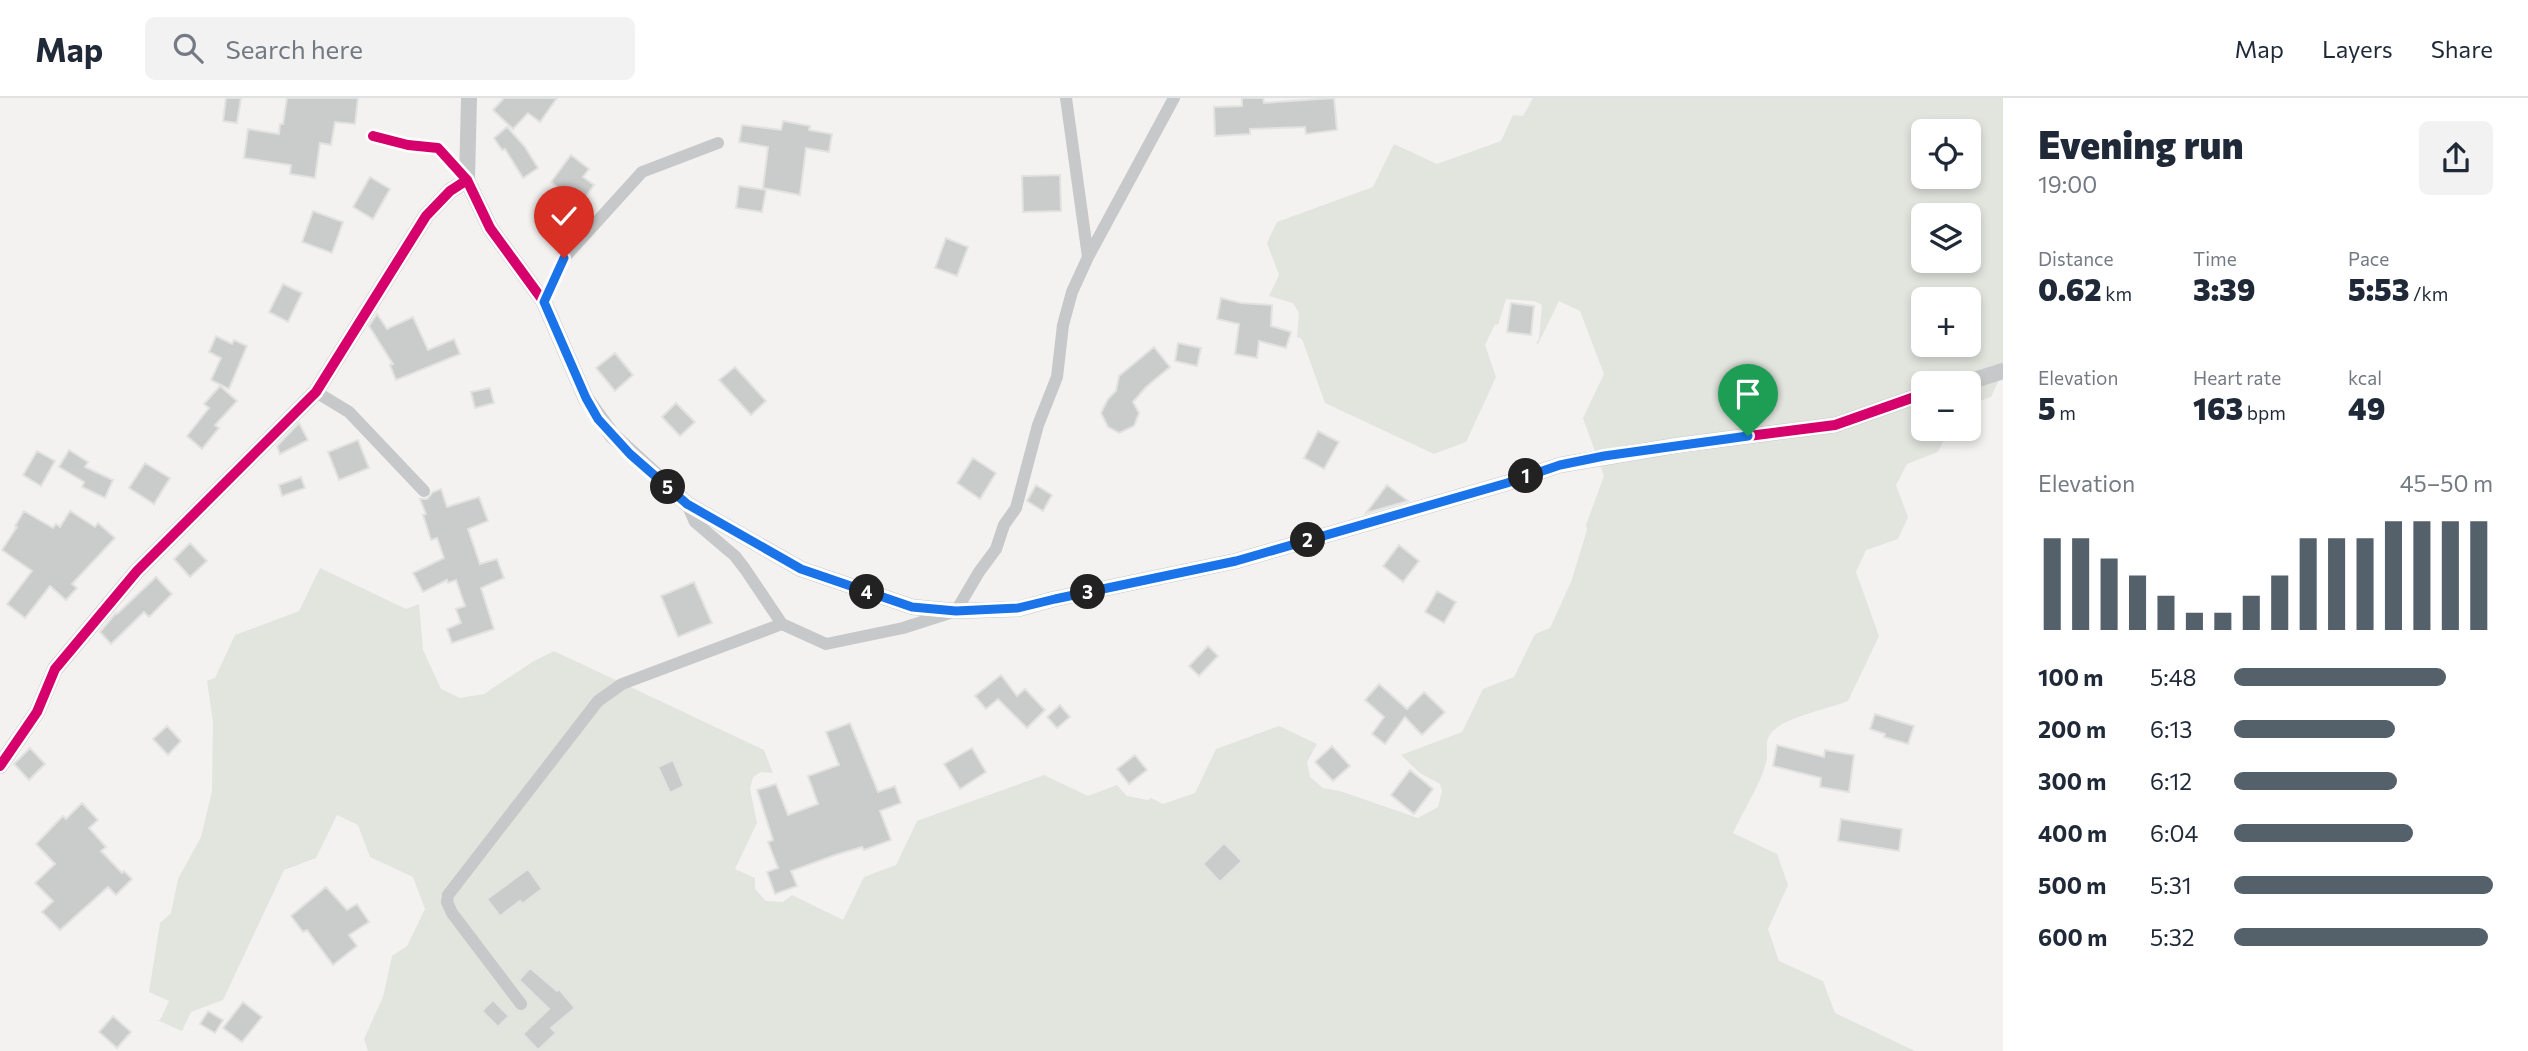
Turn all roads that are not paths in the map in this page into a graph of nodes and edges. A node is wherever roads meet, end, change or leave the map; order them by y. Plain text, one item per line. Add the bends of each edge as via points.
1 (469, 98) edge
2 (1066, 98) edge
3 (1174, 98) edge
4 (373, 136) dead end
5 (718, 143) dead end
6 (467, 180) junction
7 (1088, 257) junction
8 (544, 302) junction
9 (2003, 372) edge
10 (1981, 378) edge
11 (316, 392) junction
12 (1911, 398) edge
13 (424, 491) dead end
14 (687, 504) junction
15 (956, 611) junction
16 (782, 624) junction
17 (0, 766) edge
18 (521, 1004) dead end

1 - 6 street
2 - 7 street
3 - 7 street
4 - 6 street via 438,148
5 - 8 street via 642,172 564,258
6 - 8 street via 490,228
6 - 11 street via 426,216
7 - 15 street via 1072,292 1057,377 1038,425 1016,509 996,550
8 - 14 street via 598,419
9 - 10 street
11 - 13 street via 349,412
11 - 17 street via 137,571 55,669 37,712
12 - 15 street via 1835,425 1679,444 1560,465 1236,561 1018,608
14 - 15 street via 801,569 912,607
14 - 16 street via 695,522 735,556
15 - 16 street via 826,644
16 - 18 street via 622,684 598,701 448,895 453,913

